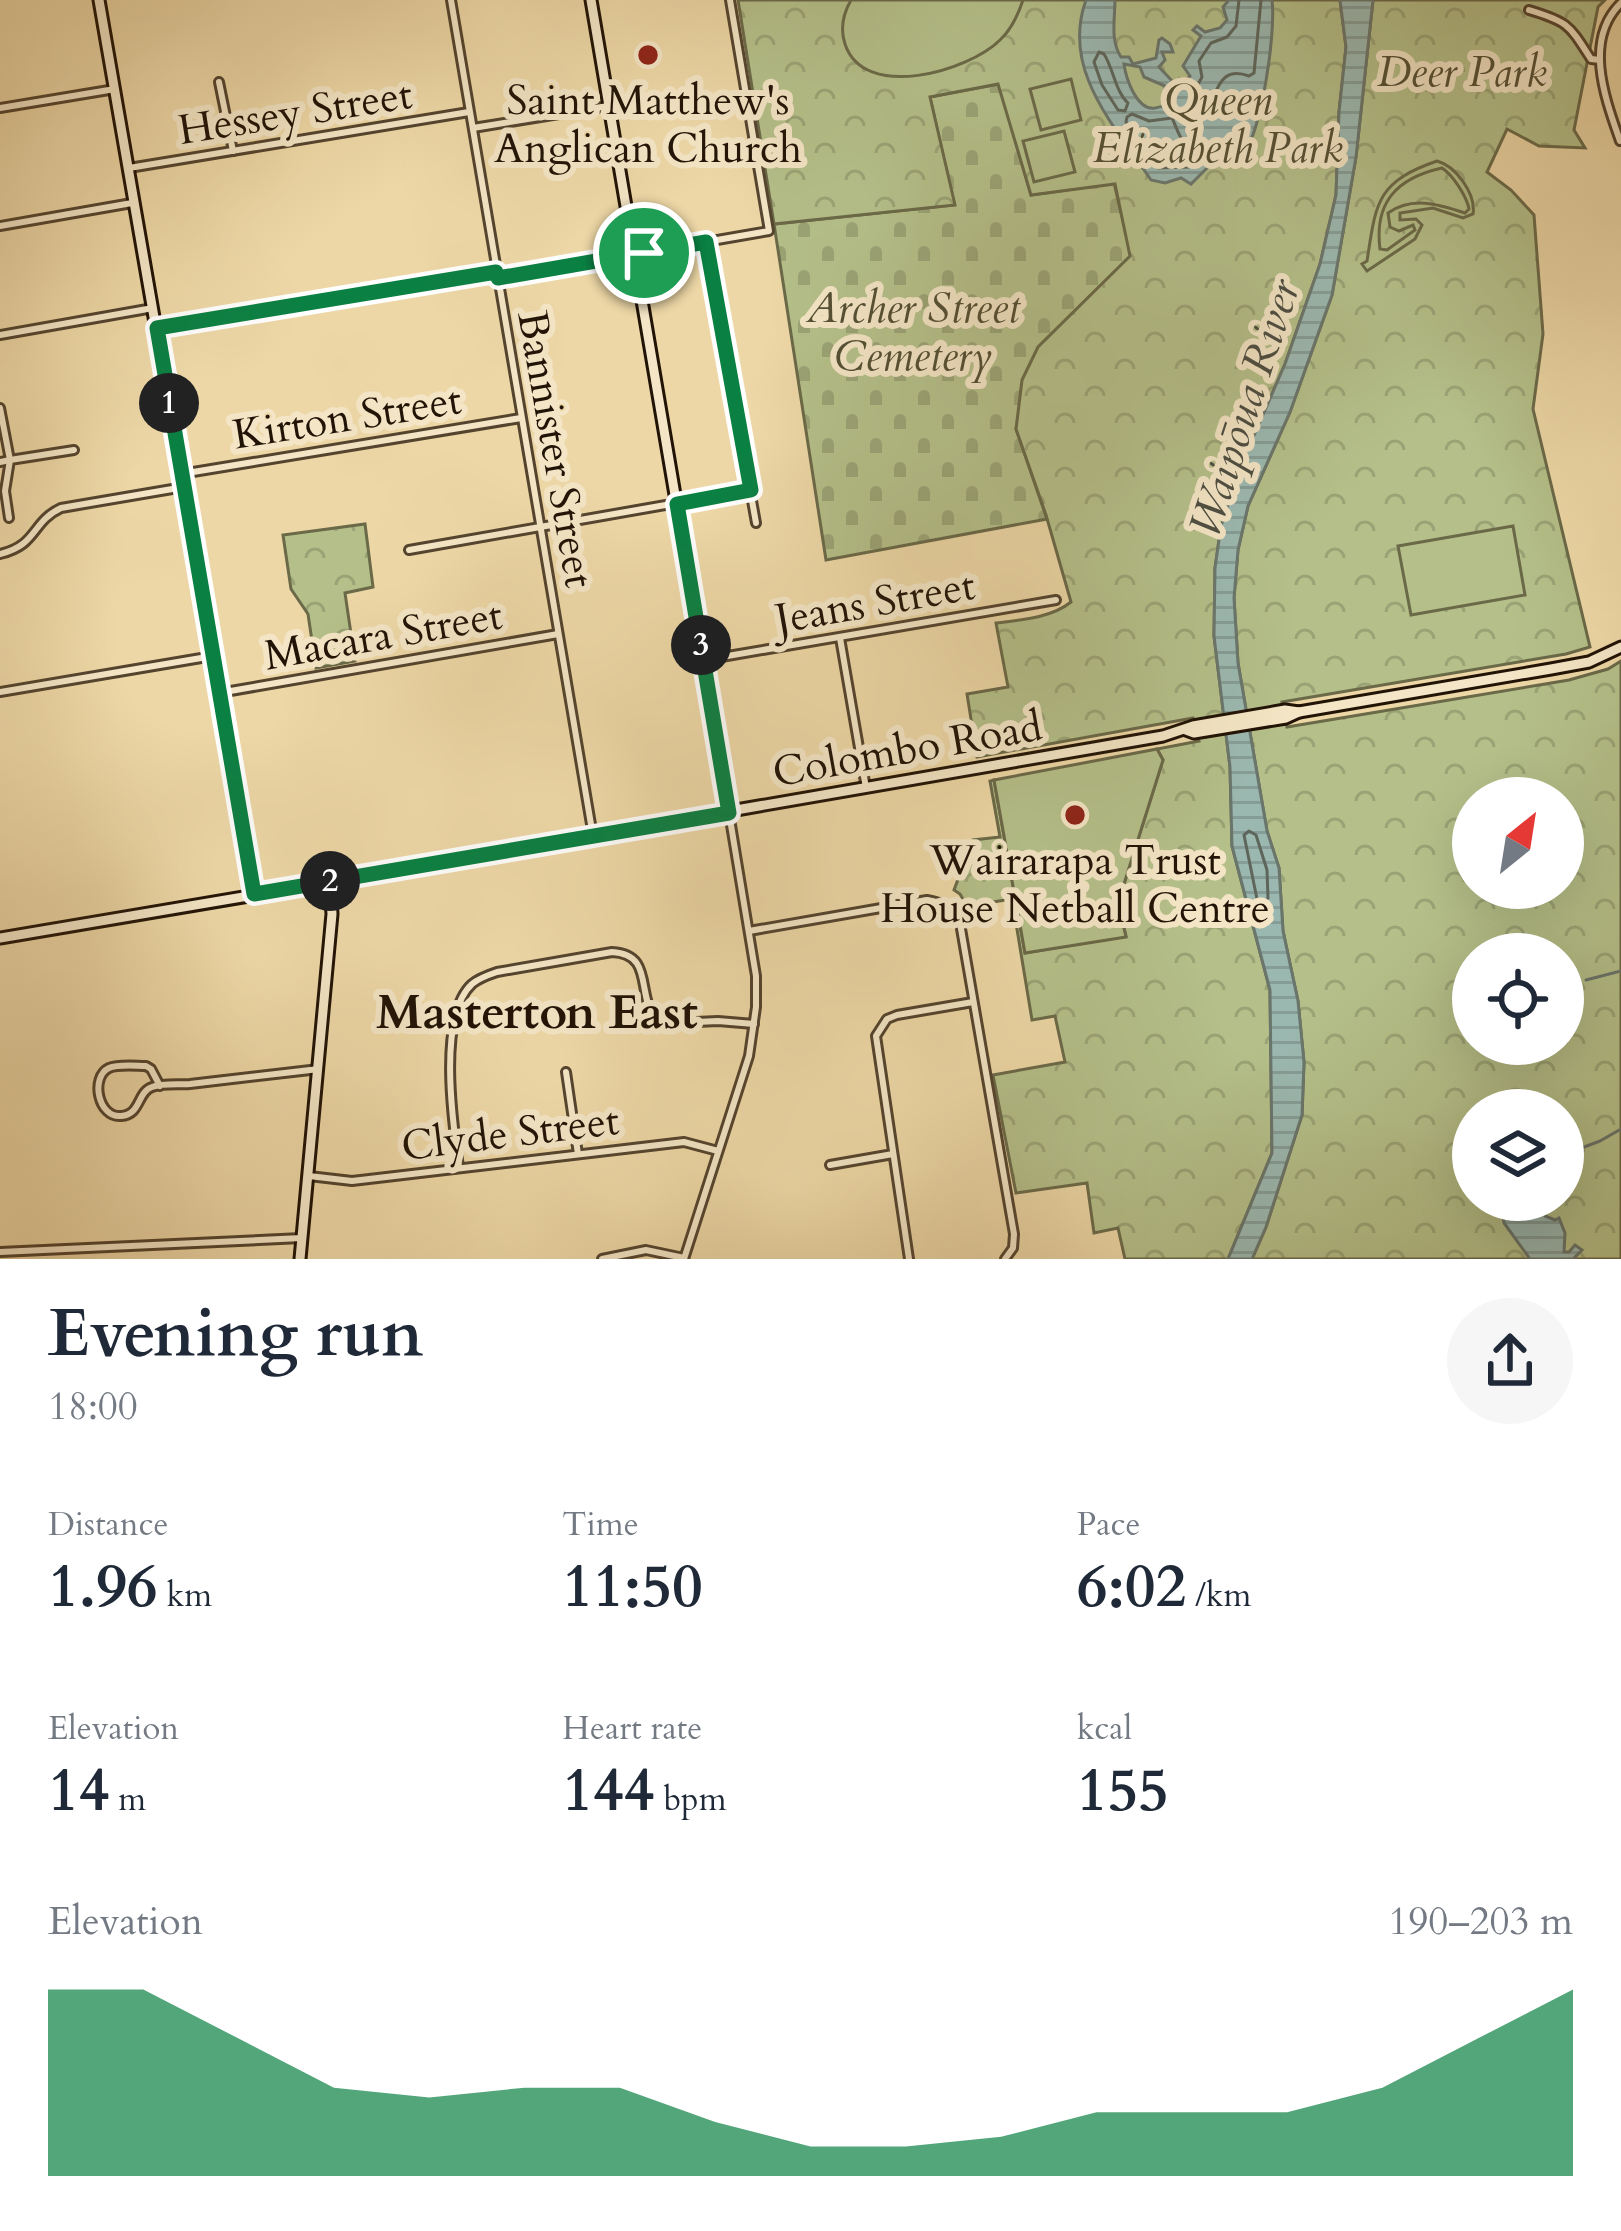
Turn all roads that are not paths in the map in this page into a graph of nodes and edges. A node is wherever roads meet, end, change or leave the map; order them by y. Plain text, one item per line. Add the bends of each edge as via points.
1 (99, 0) edge
2 (451, 0) edge
3 (591, 0) edge
4 (730, 0) edge
5 (1621, 3) edge
6 (1529, 10) dead end
7 (1600, 60) junction
8 (219, 82) dead end
9 (116, 88) junction
10 (608, 106) junction
11 (0, 108) edge
12 (470, 112) junction
13 (473, 128) junction
14 (1620, 141) edge
15 (233, 151) junction
16 (129, 168) junction
17 (135, 202) junction
18 (0, 226) edge
19 (706, 242) junction
20 (634, 255) junction
21 (497, 275) junction
22 (153, 308) junction
23 (157, 328) junction
24 (0, 335) edge
25 (0, 408) edge
26 (522, 418) junction
27 (74, 450) dead end
28 (5, 461) edge
29 (182, 474) junction
30 (184, 487) junction
31 (751, 490) junction
32 (677, 504) junction
33 (9, 518) dead end
34 (756, 523) dead end
35 (540, 527) junction
36 (409, 550) dead end
37 (0, 554) edge
38 (1056, 600) dead end
39 (558, 634) junction
40 (839, 638) junction
41 (1621, 647) edge
42 (213, 656) junction
43 (704, 660) junction
44 (0, 692) edge
45 (219, 693) junction
46 (866, 789) junction
47 (729, 813) junction
48 (593, 836) junction
49 (330, 881) junction
50 (254, 894) junction
51 (749, 931) junction
52 (0, 938) edge
53 (973, 1002) junction
54 (754, 1024) junction
55 (319, 1069) junction
56 (566, 1072) dead end
57 (160, 1086) junction
58 (718, 1151) junction
59 (578, 1154) junction
60 (893, 1154) junction
61 (830, 1165) dead end
62 (459, 1167) junction
63 (309, 1176) junction
64 (302, 1238) junction
65 (0, 1252) edge
66 (684, 1258) edge
67 (301, 1259) edge
68 (602, 1259) edge
69 (909, 1259) edge
70 (1005, 1259) edge

1 - 9 street
2 - 12 street, Bannister Street
3 - 10 street
4 - 19 street via 769,231
5 - 7 street via 1605,24
6 - 7 street via 1560,19
7 - 14 street
8 - 15 street
9 - 11 street
9 - 16 street
10 - 13 street
10 - 20 street
12 - 13 street, Bannister Street
12 - 15 street, Hessey Street
13 - 21 street, Bannister Street
15 - 16 street, Hessey Street
16 - 17 street
17 - 18 street
17 - 22 street
19 - 20 street
19 - 31 street
20 - 21 street
20 - 32 street
21 - 23 street
21 - 26 street, Bannister Street
22 - 23 street
22 - 24 street
23 - 29 street
25 - 28 street
26 - 29 street, Kirton Street
26 - 35 street, Bannister Street
27 - 28 street
28 - 33 street
29 - 30 street
30 - 37 street via 61,508 21,548
30 - 42 street
31 - 32 street
31 - 34 street
32 - 35 street
32 - 43 street
35 - 36 street
35 - 39 street, Bannister Street
38 - 40 street, Jeans Street
39 - 45 street, Macara Street
39 - 48 street, Bannister Street
40 - 43 street, Jeans Street
40 - 46 street
41 - 46 street, Colombo Road via 1570,666
42 - 44 street
42 - 45 street
43 - 47 street
45 - 50 street
46 - 47 street, Colombo Road
47 - 48 street, Colombo Road
47 - 51 street
48 - 49 street, Colombo Road
49 - 50 street, Colombo Road
49 - 55 street
50 - 52 street, Colombo Road
51 - 53 street via 940,902 960,923
51 - 54 street
53 - 60 street via 897,1015 876,1036
53 - 70 street via 1014,1234
54 - 58 street
54 - 62 street via 654,1018 640,968 625,952 481,978 457,1012 449,1078
55 - 57 street
55 - 63 street
56 - 59 street
57 - 57 street via 146,1090 129,1114 102,1107 99,1084 110,1067 146,1066
58 - 59 street, Clyde Street via 684,1142
58 - 66 street
59 - 62 street, Clyde Street
60 - 61 street
60 - 69 street
62 - 63 street, Clyde Street via 352,1181
63 - 64 street
64 - 65 street
64 - 67 street
66 - 68 street via 646,1250

